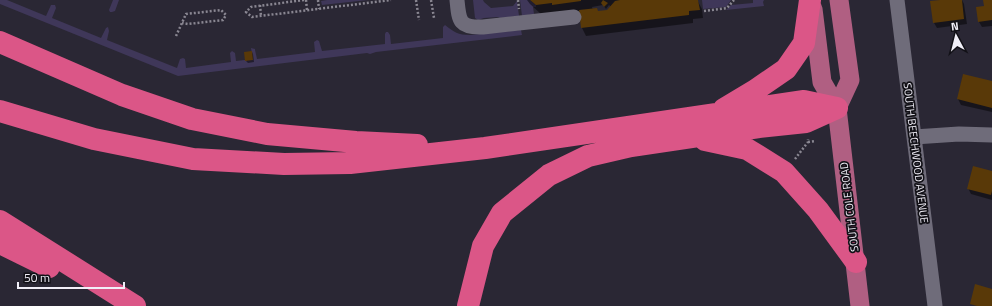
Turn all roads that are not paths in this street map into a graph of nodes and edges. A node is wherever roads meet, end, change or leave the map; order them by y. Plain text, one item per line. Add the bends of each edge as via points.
1 (457, 0) edge
2 (811, 0) edge
3 (840, 0) edge
4 (897, 0) edge
5 (574, 17) dead end
6 (0, 42) edge
7 (837, 108) junction
8 (0, 111) edge
9 (717, 114) junction
10 (992, 135) edge
11 (914, 137) junction
12 (692, 138) junction
13 (484, 148) junction
14 (0, 221) edge
15 (0, 243) edge
16 (856, 262) junction
17 (127, 306) edge
18 (135, 306) edge
19 (468, 306) edge
20 (860, 306) edge
21 (935, 306) edge

1 - 5 street via 458,15 469,27
2 - 7 main road, SOUTH COLE ROAD via 822,82
2 - 9 highway via 804,44 786,69
3 - 7 main road via 850,80
4 - 11 street, SOUTH BEECHWOOD AVENUE
6 - 13 highway via 122,95 192,119 267,134 356,142
7 - 9 highway via 804,101
7 - 12 highway via 806,122
7 - 16 main road, SOUTH COLE ROAD
8 - 13 highway via 94,139 194,159 284,164 350,163
9 - 13 highway
10 - 11 street
11 - 21 street, SOUTH BEECHWOOD AVENUE
12 - 16 highway via 747,149 784,172 818,210
12 - 19 highway via 631,146 588,156 549,175 502,213 483,246
14 - 18 highway
15 - 17 highway
16 - 20 main road, SOUTH COLE ROAD

